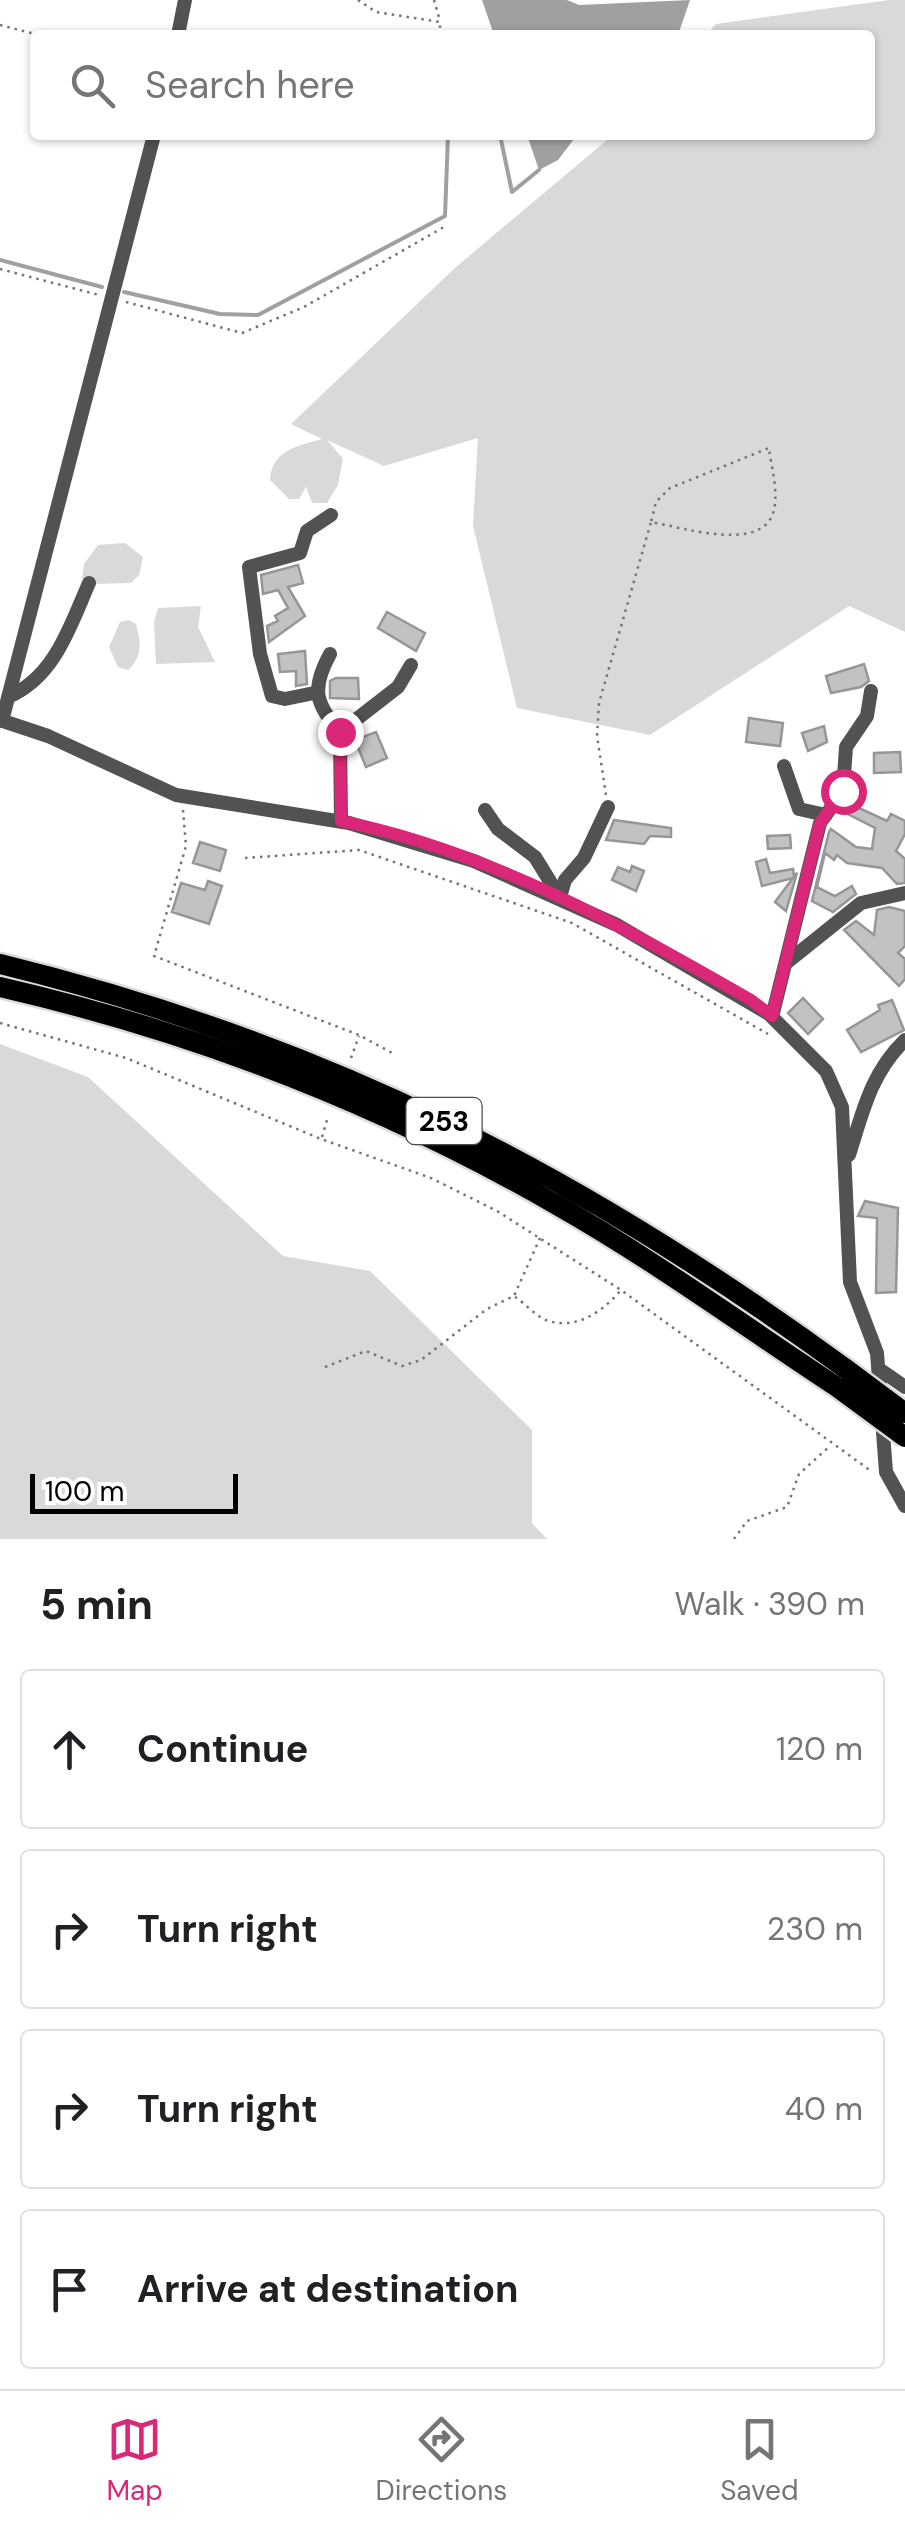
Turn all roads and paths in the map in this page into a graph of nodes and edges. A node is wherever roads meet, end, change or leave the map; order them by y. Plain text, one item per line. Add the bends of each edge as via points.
1 (185, 0) edge
2 (358, 0) edge
3 (434, 0) edge
4 (440, 22) junction
5 (0, 25) edge
6 (179, 30) edge
7 (440, 30) edge
8 (30, 33) edge
9 (153, 140) edge
10 (444, 227) dead end
11 (0, 269) edge
12 (111, 298) junction
13 (331, 515) dead end
14 (650, 522) junction
15 (89, 582) dead end
16 (330, 654) dead end
17 (410, 665) dead end
18 (872, 690) dead end
19 (314, 693) junction
20 (8, 696) junction
21 (1, 720) edge
22 (340, 732) junction
23 (784, 766) dead end
24 (176, 795) junction
25 (608, 807) joint
26 (485, 810) dead end
27 (826, 815) junction
28 (341, 821) junction
29 (244, 858) dead end
30 (905, 893) edge
31 (560, 896) junction
32 (786, 962) junction
33 (0, 964) edge
34 (0, 987) edge
35 (772, 1016) junction
36 (0, 1024) edge
37 (359, 1035) junction
38 (905, 1040) edge
39 (780, 1042) dead end
40 (394, 1054) dead end
41 (351, 1058) dead end
42 (328, 1120) dead end
43 (321, 1139) junction
44 (844, 1170) junction
45 (541, 1237) junction
46 (620, 1290) junction
47 (514, 1296) junction
48 (325, 1367) dead end
49 (879, 1369) junction
50 (841, 1378) junction
51 (905, 1387) edge
52 (905, 1413) edge
53 (905, 1436) edge
54 (832, 1445) junction
55 (890, 1481) junction
56 (905, 1506) edge
57 (734, 1539) edge

1 - 6 street
2 - 4 path via 376,12
3 - 4 path
4 - 7 path
5 - 8 path
9 - 12 street
10 - 12 path via 304,307 242,333
11 - 12 path
12 - 20 street
13 - 19 street via 307,531 300,553 249,567 272,696
14 - 14 path via 721,536 752,534 776,505 769,448 670,488
14 - 25 path via 599,703
15 - 20 street via 54,658 30,688
16 - 19 street
17 - 22 street via 398,688
18 - 27 street via 867,716 846,747 843,791
19 - 22 street
20 - 21 street
21 - 24 street
22 - 28 street
23 - 27 street via 799,809
24 - 28 street
24 - 37 path via 187,820 186,846 154,956
25 - 31 street
26 - 31 street via 535,857
27 - 32 street
28 - 31 street via 474,861
29 - 39 path via 359,850 572,924
30 - 32 street via 861,904
31 - 35 street
32 - 35 street
33 - 50 highway, 253 via 200,1020 385,1092 542,1171 642,1231 759,1306
34 - 50 highway, 253 via 209,1045 376,1112 558,1205
35 - 44 street via 835,1088
36 - 43 path via 126,1058
37 - 40 path
37 - 41 path
38 - 44 street via 872,1081
42 - 43 path
43 - 45 path via 430,1178
44 - 49 street via 850,1282
45 - 46 path
45 - 47 path
46 - 47 path via 604,1310 570,1322 547,1321
46 - 54 path
47 - 48 path via 420,1360 402,1366 366,1350
49 - 51 street
49 - 55 street via 882,1453
50 - 52 highway, 253, bridge
50 - 53 highway, 253, bridge
54 - 55 path
54 - 57 path via 799,1474 787,1508 747,1521
55 - 56 street

